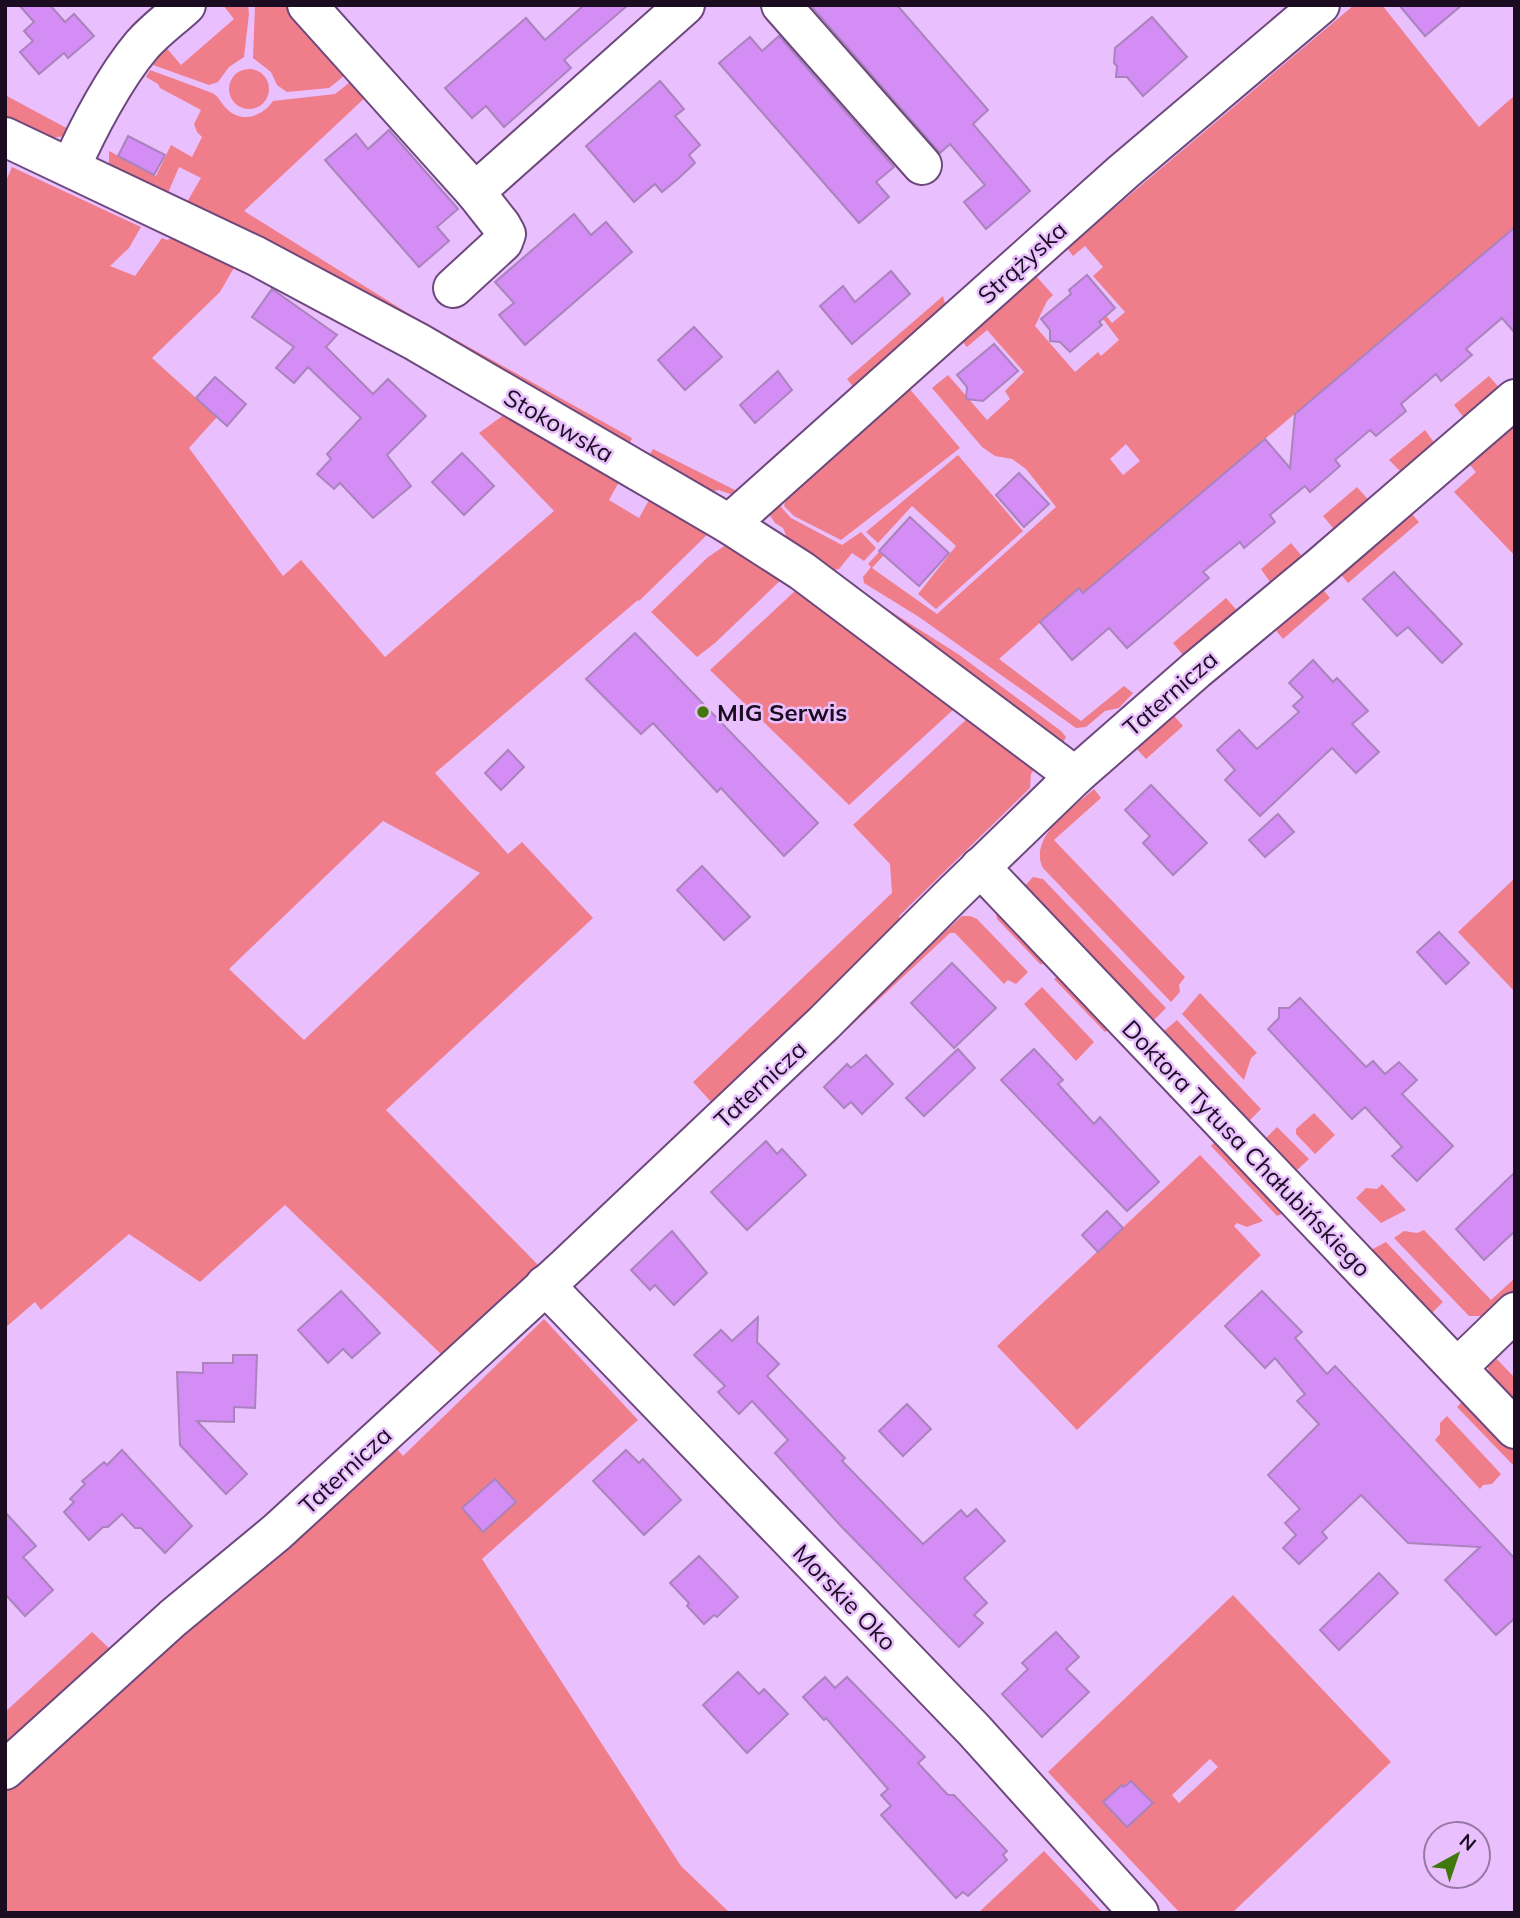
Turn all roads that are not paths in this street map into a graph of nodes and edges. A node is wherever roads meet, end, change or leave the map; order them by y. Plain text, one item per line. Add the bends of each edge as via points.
1 (187, 5) edge
2 (307, 5) edge
3 (685, 5) edge
4 (781, 5) edge
5 (1320, 5) edge
6 (5, 137) edge
7 (922, 165) dead end
8 (71, 167) junction
9 (475, 192) junction
10 (453, 288) dead end
11 (1515, 399) edge
12 (729, 524) junction
13 (1075, 776) junction
14 (980, 867) junction
15 (545, 1285) junction
16 (1515, 1312) edge
17 (1457, 1368) junction
18 (1515, 1429) edge
19 (5, 1770) edge
20 (1139, 1913) edge

1 - 8 street via 140,47
2 - 9 street
3 - 9 street
4 - 7 street
5 - 12 street, Strążyska via 1122,172
6 - 8 street, Stokowska
8 - 12 street, Stokowska via 213,234 417,342
9 - 10 street via 506,234
11 - 13 street, Taternicza
12 - 13 street, Stokowska via 802,571
13 - 14 street, Taternicza
14 - 15 street, Taternicza via 814,1032
14 - 17 street, Doktora Tytusa Chałubińskiego
15 - 19 street, Taternicza via 278,1532 173,1618
15 - 20 street, Morskie Oko via 974,1730
16 - 17 street
17 - 18 street, Doktora Tytusa Chałubińskiego

